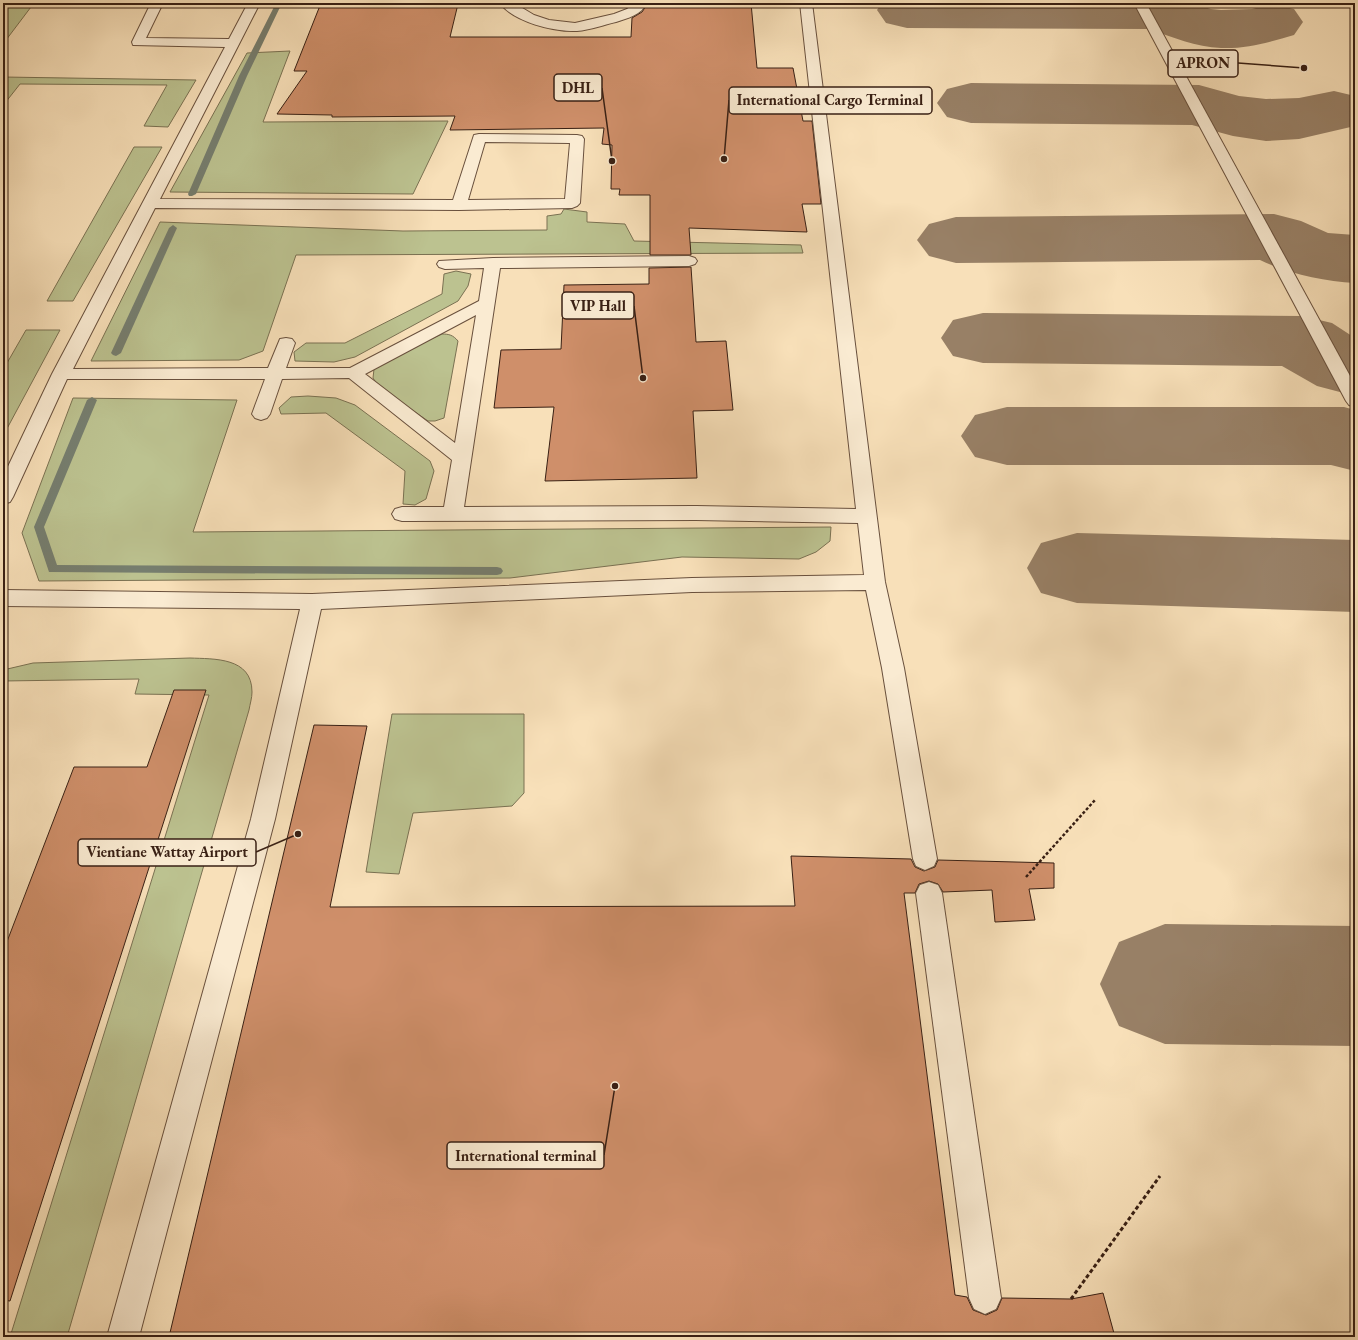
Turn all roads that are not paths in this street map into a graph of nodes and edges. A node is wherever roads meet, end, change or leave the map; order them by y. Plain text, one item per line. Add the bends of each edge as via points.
1 (157, 3) edge
2 (254, 3) edge
3 (506, 3) edge
4 (641, 3) edge
5 (806, 3) edge
6 (1140, 3) edge
7 (233, 43) junction
8 (151, 203) junction
9 (459, 204) junction
10 (689, 261) dead end
11 (445, 264) dead end
12 (493, 264) junction
13 (487, 303) junction
14 (286, 343) dead end
15 (353, 373) junction
16 (61, 374) junction
17 (276, 374) junction
18 (1355, 401) edge
19 (261, 414) dead end
20 (462, 458) junction
21 (3, 497) edge
22 (402, 514) dead end
23 (453, 514) junction
24 (867, 516) junction
25 (875, 582) junction
26 (3, 598) edge
27 (312, 602) junction
28 (925, 859) dead end
29 (929, 892) dead end
30 (985, 1298) dead end
31 (123, 1337) edge

1 - 7 lane via 138,42
2 - 7 lane
3 - 4 lane via 532,19 576,27 628,14
5 - 24 lane
6 - 18 lane
7 - 8 lane
8 - 9 lane
8 - 16 lane
9 - 9 lane via 479,138 578,139 572,203
10 - 12 lane
11 - 12 lane
12 - 13 lane
13 - 15 lane
13 - 20 lane
14 - 17 lane
15 - 17 lane
15 - 20 lane
16 - 17 lane
16 - 21 lane
17 - 19 lane
20 - 23 lane
22 - 23 lane
23 - 24 lane via 696,513
24 - 25 lane
25 - 27 lane via 692,585
25 - 28 lane via 893,668
26 - 27 lane
27 - 31 lane via 263,819
29 - 30 lane

